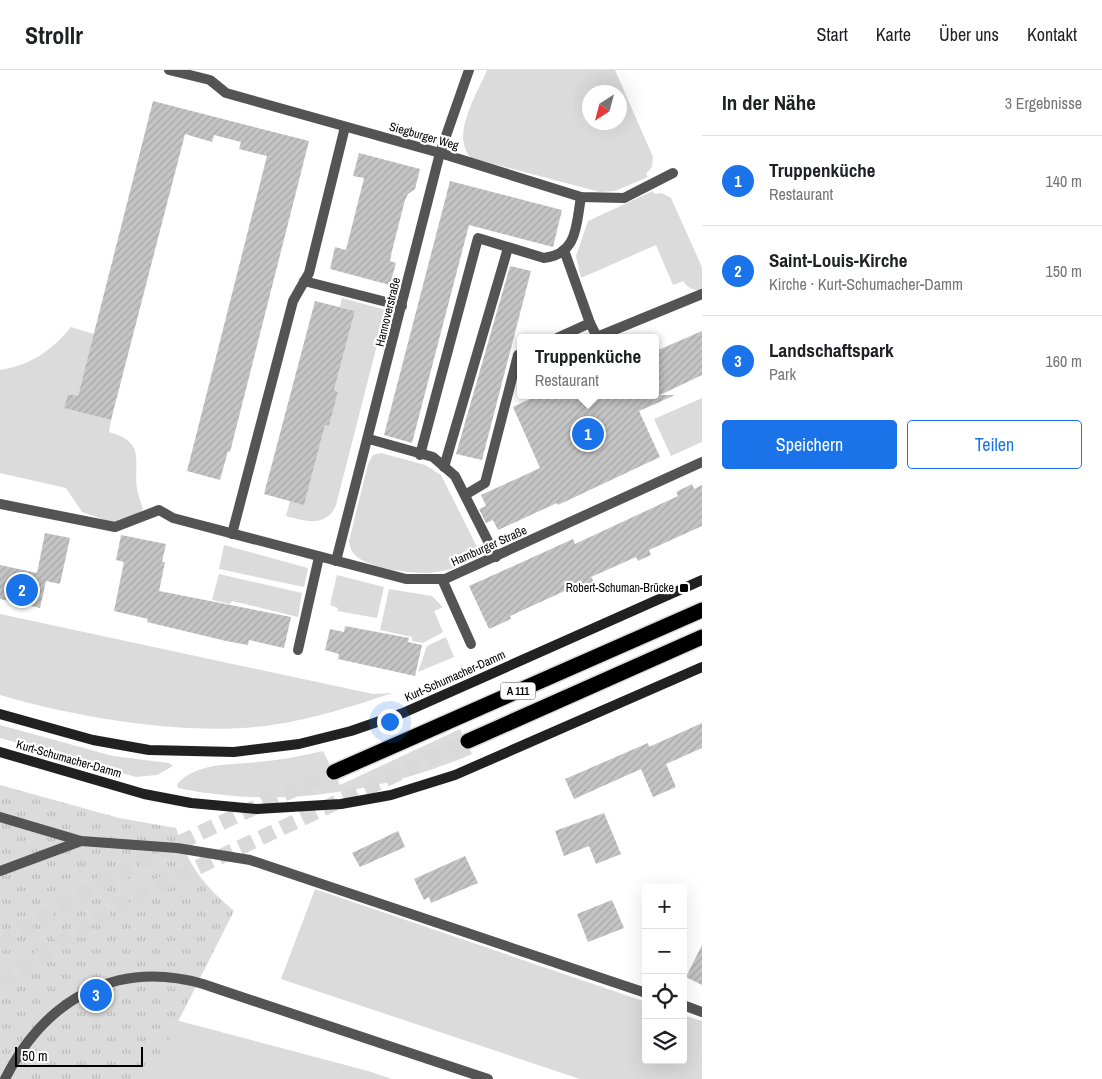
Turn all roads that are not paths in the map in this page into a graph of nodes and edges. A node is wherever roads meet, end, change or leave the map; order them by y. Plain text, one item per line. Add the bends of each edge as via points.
1 (169, 70) edge
2 (468, 70) edge
3 (345, 127) junction
4 (440, 153) junction
5 (673, 173) dead end
6 (581, 196) junction
7 (508, 248) junction
8 (564, 253) junction
9 (304, 281) junction
10 (702, 294) edge
11 (402, 306) junction
12 (590, 323) junction
13 (566, 334) edge
14 (595, 334) edge
15 (607, 334) edge
16 (517, 359) edge
17 (369, 439) junction
18 (420, 455) junction
19 (702, 462) edge
20 (444, 467) junction
21 (465, 495) junction
22 (0, 504) edge
23 (232, 534) junction
24 (496, 556) junction
25 (319, 557) junction
26 (336, 562) junction
27 (442, 579) junction
28 (702, 580) edge
29 (702, 610) edge
30 (702, 637) edge
31 (471, 644) dead end
32 (298, 650) dead end
33 (702, 667) edge
34 (0, 714) edge
35 (468, 741) tunnel mouth
36 (0, 752) edge
37 (334, 772) tunnel mouth
38 (0, 817) edge
39 (80, 841) junction
40 (0, 871) edge
41 (642, 992) edge
42 (687, 1006) edge
43 (702, 1012) edge
44 (5, 1079) edge
45 (488, 1079) edge

1 - 3 lane, Siegburger Weg via 210,80 226,93
2 - 4 lane, Hannoverstraße
3 - 4 lane, Siegburger Weg
3 - 9 lane via 309,273
4 - 6 lane, Siegburger Weg
4 - 11 lane, Hannoverstraße
5 - 6 lane, Siegburger Weg via 624,198
6 - 8 lane via 571,244
7 - 8 lane via 544,258
7 - 18 lane via 478,238
7 - 20 lane
8 - 12 lane
9 - 11 lane
9 - 23 lane via 293,301
10 - 15 lane
11 - 17 lane, Hannoverstraße
12 - 13 lane
12 - 14 lane
16 - 21 lane via 485,483
17 - 18 lane
17 - 26 lane, Hannoverstraße
18 - 20 lane via 433,457
19 - 24 lane, Hamburger Straße
20 - 21 lane via 455,476
21 - 24 lane
22 - 23 lane, Hamburger Straße via 114,527 159,510 173,518
23 - 25 lane, Hamburger Straße
24 - 27 lane, Hamburger Straße
25 - 26 lane, Hamburger Straße
25 - 32 lane
26 - 27 lane, Hamburger Straße via 406,579
27 - 31 lane
28 - 34 main road, Kurt-Schumacher-Damm via 402,713 351,731 299,744 234,752 149,750 86,738
29 - 37 highway, A 111
30 - 35 highway, A 111
33 - 36 main road, Kurt-Schumacher-Damm via 455,775 391,795 341,804 257,809 191,803 144,794
38 - 39 lane
39 - 40 lane
39 - 41 lane via 177,848 250,860
42 - 43 lane
44 - 45 lane via 33,1033 72,1000 100,986 122,980 166,976 203,984

